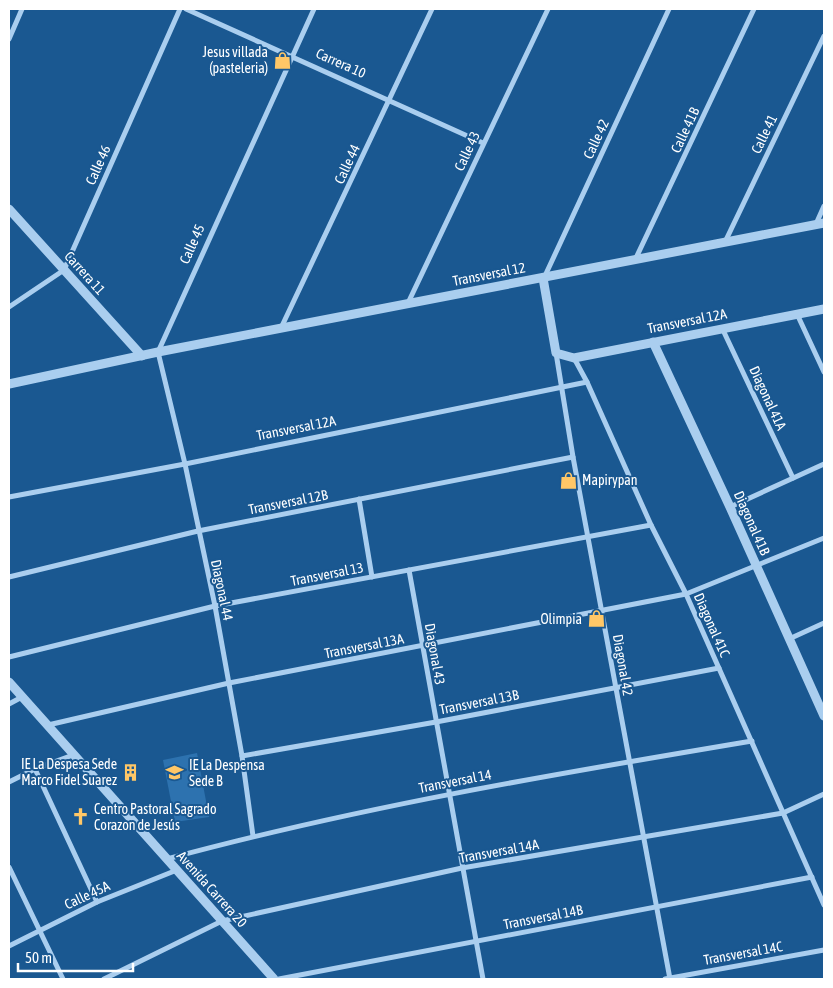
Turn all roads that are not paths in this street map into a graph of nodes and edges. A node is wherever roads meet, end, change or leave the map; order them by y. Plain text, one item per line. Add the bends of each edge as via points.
1 (22, 9) edge
2 (180, 9) edge
3 (186, 9) edge
4 (314, 9) edge
5 (432, 9) edge
6 (548, 9) edge
7 (669, 9) edge
8 (754, 9) edge
9 (824, 36) edge
10 (9, 39) edge
11 (292, 56) junction
12 (389, 101) junction
13 (484, 143) junction
14 (824, 206) edge
15 (10, 211) edge
16 (820, 223) edge
17 (724, 242) junction
18 (635, 260) junction
19 (64, 270) junction
20 (543, 278) junction
21 (408, 304) junction
22 (9, 307) edge
23 (824, 309) edge
24 (797, 314) junction
25 (281, 328) junction
26 (722, 328) junction
27 (653, 342) junction
28 (158, 352) junction
29 (556, 354) junction
30 (142, 356) junction
31 (574, 358) junction
32 (824, 372) edge
33 (587, 382) junction
34 (9, 384) edge
35 (561, 389) junction
36 (573, 457) junction
37 (185, 464) junction
38 (824, 464) edge
39 (793, 478) junction
40 (9, 497) edge
41 (359, 499) junction
42 (730, 507) junction
43 (651, 525) junction
44 (198, 531) junction
45 (588, 537) junction
46 (824, 538) edge
47 (756, 566) junction
48 (409, 570) junction
49 (9, 577) edge
50 (372, 577) junction
51 (686, 594) junction
52 (215, 606) junction
53 (602, 611) junction
54 (824, 623) edge
55 (789, 639) junction
56 (422, 646) junction
57 (9, 656) edge
58 (719, 668) junction
59 (9, 682) edge
60 (229, 683) junction
61 (616, 687) junction
62 (22, 697) junction
63 (9, 704) edge
64 (823, 712) edge
65 (436, 722) junction
66 (47, 726) junction
67 (752, 741) junction
68 (73, 755) junction
69 (242, 756) junction
70 (629, 762) junction
71 (35, 769) junction
72 (9, 782) edge
73 (449, 793) junction
74 (824, 794) edge
75 (783, 812) junction
76 (253, 836) junction
77 (643, 836) junction
78 (167, 859) junction
79 (9, 867) edge
80 (462, 868) junction
81 (177, 870) junction
82 (812, 877) junction
83 (97, 902) junction
84 (824, 905) edge
85 (656, 907) junction
86 (222, 921) junction
87 (40, 930) junction
88 (476, 942) junction
89 (9, 946) edge
90 (824, 950) edge
91 (64, 979) edge
92 (104, 979) edge
93 (274, 979) edge
94 (279, 979) edge
95 (483, 979) edge
96 (668, 979) edge

1 - 10 street
2 - 19 street, Calle 46
3 - 11 street, Carrera 10
4 - 11 street, Calle 45
5 - 12 street, Calle 44
6 - 13 street, Calle 43
7 - 20 street, Calle 42
8 - 18 street, Calle 41B
9 - 17 street, Calle 41
11 - 12 street, Carrera 10
11 - 28 street, Calle 45
12 - 13 street, Carrera 10
12 - 25 street, Calle 44
13 - 21 street, Calle 43
14 - 16 street
15 - 19 street, Carrera 11
16 - 17 street, Transversal 12
17 - 18 street, Transversal 12
18 - 20 street, Transversal 12
19 - 22 street
19 - 30 street, Carrera 11
20 - 21 street, Transversal 12
20 - 29 street
21 - 25 street, Transversal 12
23 - 24 street, Transversal 12A
24 - 26 street, Transversal 12A
24 - 32 street
25 - 28 street, Transversal 12
26 - 27 street, Transversal 12A
26 - 39 street, Diagonal 41A
27 - 31 street, Transversal 12A
27 - 42 street, Diagonal 41B
28 - 30 street
28 - 37 street, Diagonal 44
29 - 31 street, Transversal 12A
29 - 35 street, Diagonal 42
30 - 34 street
31 - 33 street, Diagonal 41C
33 - 35 street, Transversal 12A
33 - 43 street, Diagonal 41C
35 - 36 street, Diagonal 42
35 - 37 street, Transversal 12A
36 - 41 street, Transversal 12B
36 - 45 street, Diagonal 42
37 - 40 street, Transversal 12A
37 - 44 street, Diagonal 44
38 - 39 street
39 - 42 street
41 - 44 street, Transversal 12B
41 - 50 street
42 - 47 street, Diagonal 41B
43 - 45 street, Transversal 13
43 - 51 street, Diagonal 41C
44 - 49 street, Transversal 12B
44 - 52 street, Diagonal 44
45 - 48 street, Transversal 13
45 - 53 street, Diagonal 42
46 - 47 street
47 - 51 street
47 - 55 street, Diagonal 41B
48 - 50 street, Transversal 13
48 - 56 street, Diagonal 43
50 - 52 street, Transversal 13
51 - 53 street, Transversal 13A
51 - 58 street, Diagonal 41C
52 - 57 street, Transversal 13
52 - 60 street, Diagonal 44
53 - 56 street, Transversal 13A
53 - 61 street, Diagonal 42
54 - 55 street
55 - 64 street, Diagonal 41B
56 - 60 street, Transversal 13A
56 - 65 street, Diagonal 43
58 - 61 street, Transversal 13B
58 - 67 street, Diagonal 41C
59 - 62 street, Avenida Carrera 20
60 - 66 street, Transversal 13A
60 - 69 street, Diagonal 44
61 - 65 street, Transversal 13B
61 - 70 street, Diagonal 42
62 - 63 street
62 - 66 street, Avenida Carrera 20
65 - 69 street, Transversal 13B
65 - 73 street, Diagonal 43
66 - 68 street, Avenida Carrera 20
67 - 70 street, Transversal 14
67 - 75 street, Diagonal 41C
68 - 71 street
68 - 78 street, Avenida Carrera 20
69 - 76 street, Diagonal 44
70 - 73 street, Transversal 14
70 - 77 street, Diagonal 42
71 - 72 street
71 - 83 street
73 - 76 street, Transversal 14
73 - 80 street, Diagonal 43
74 - 75 street, Transversal 14A
75 - 77 street, Transversal 14A
75 - 82 street, Diagonal 41C
76 - 78 street, Transversal 14
77 - 80 street, Transversal 14A
77 - 85 street, Diagonal 42
78 - 81 street, Avenida Carrera 20
79 - 87 street
80 - 86 street, Transversal 14A
80 - 88 street, Diagonal 43
81 - 83 street, Calle 45A
81 - 86 street, Avenida Carrera 20
82 - 84 street, Diagonal 41C
82 - 85 street, Transversal 14B
83 - 87 street, Calle 45A
85 - 88 street, Transversal 14B
85 - 96 street, Diagonal 42
86 - 92 street, Transversal 14A
86 - 93 street, Avenida Carrera 20
87 - 89 street, Calle 45A
87 - 91 street
88 - 94 street, Transversal 14B
88 - 95 street, Diagonal 43
90 - 96 street, Transversal 14C

